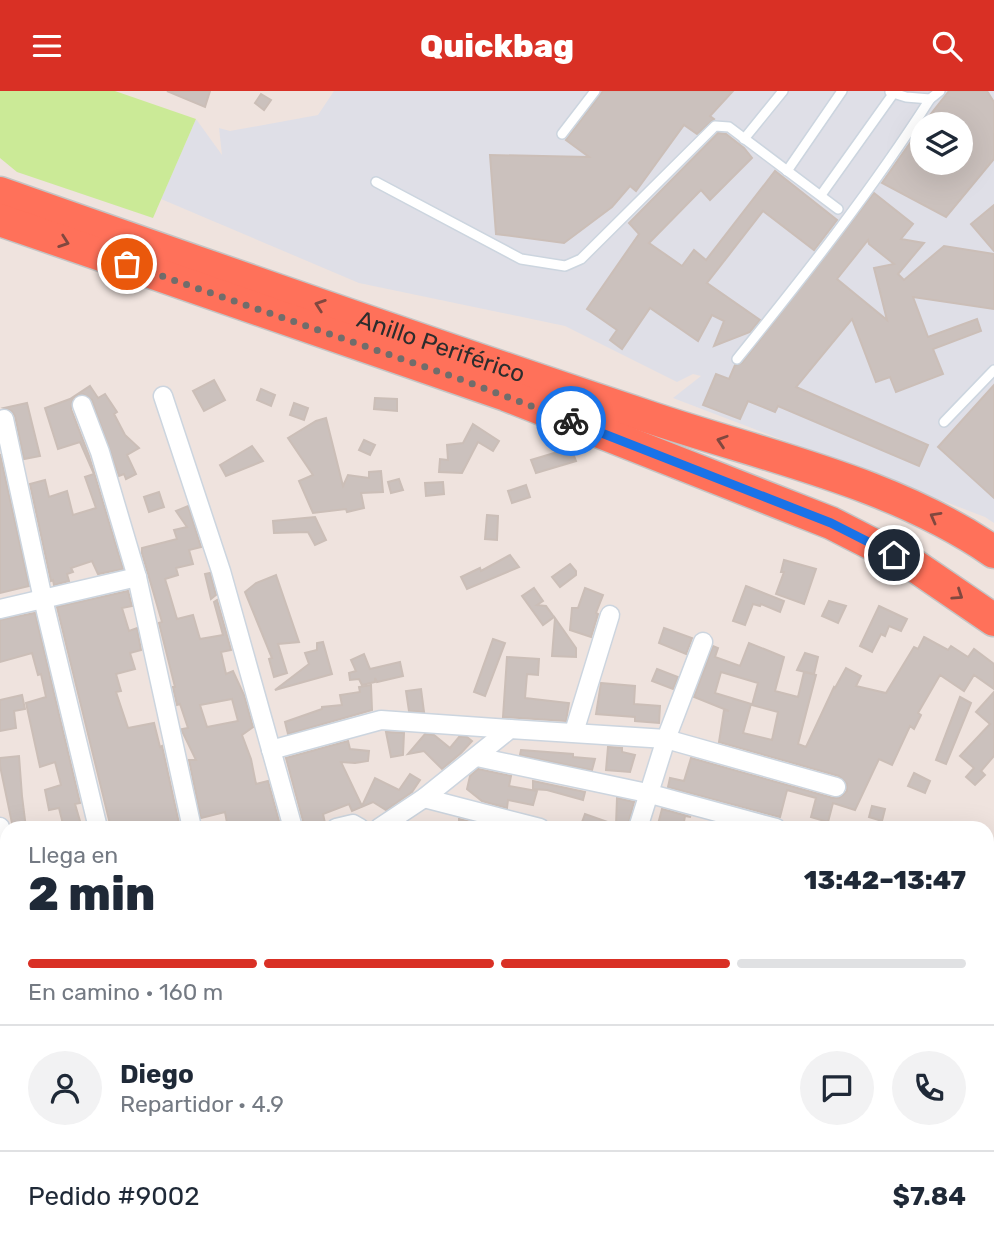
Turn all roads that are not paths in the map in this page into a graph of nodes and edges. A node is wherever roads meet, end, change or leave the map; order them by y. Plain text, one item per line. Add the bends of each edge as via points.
1 (595, 91) edge
2 (783, 91) edge
3 (842, 91) edge
4 (940, 91) edge
5 (891, 93) edge
6 (923, 96) edge
7 (562, 134) dead end
8 (744, 139) junction
9 (787, 171) junction
10 (376, 182) dead end
11 (0, 194) edge
12 (821, 195) junction
13 (838, 209) dead end
14 (0, 220) edge
15 (737, 359) dead end
16 (994, 370) edge
17 (163, 396) dead end
18 (82, 405) dead end
19 (4, 419) dead end
20 (944, 422) dead end
21 (994, 552) edge
22 (137, 577) junction
23 (43, 599) junction
24 (0, 609) edge
25 (610, 615) dead end
26 (994, 620) edge
27 (703, 642) dead end
28 (510, 729) junction
29 (574, 732) junction
30 (666, 739) junction
31 (271, 750) junction
32 (477, 757) junction
33 (836, 787) dead end
34 (648, 793) junction
35 (424, 798) junction
36 (96, 821) edge
37 (190, 821) edge
38 (291, 821) edge
39 (390, 821) edge
40 (513, 821) edge
41 (640, 821) edge
42 (750, 821) edge

1 - 7 lane
2 - 8 lane
3 - 9 lane
4 - 6 lane
5 - 6 lane
5 - 12 lane
6 - 15 lane via 890,162
8 - 9 lane
8 - 10 lane via 729,127 715,126 581,259 565,265 521,259
9 - 12 lane
21 -> 11 highway, Anillo Periférico via 880,491 624,409
12 - 13 lane
14 -> 26 highway, Anillo Periférico via 506,395 831,523 915,566
16 - 20 lane
17 - 31 street via 221,571
18 - 22 street
19 - 23 street
22 - 23 street
22 - 37 street
23 - 24 street
23 - 36 street
25 - 29 street
27 - 30 street
28 - 29 street
28 - 31 street via 381,720
28 - 32 street
29 - 30 street
30 - 33 street
30 - 34 street
31 - 38 street
32 - 34 street
32 - 35 street
34 - 41 street
34 - 42 street
35 - 39 street
35 - 40 street

